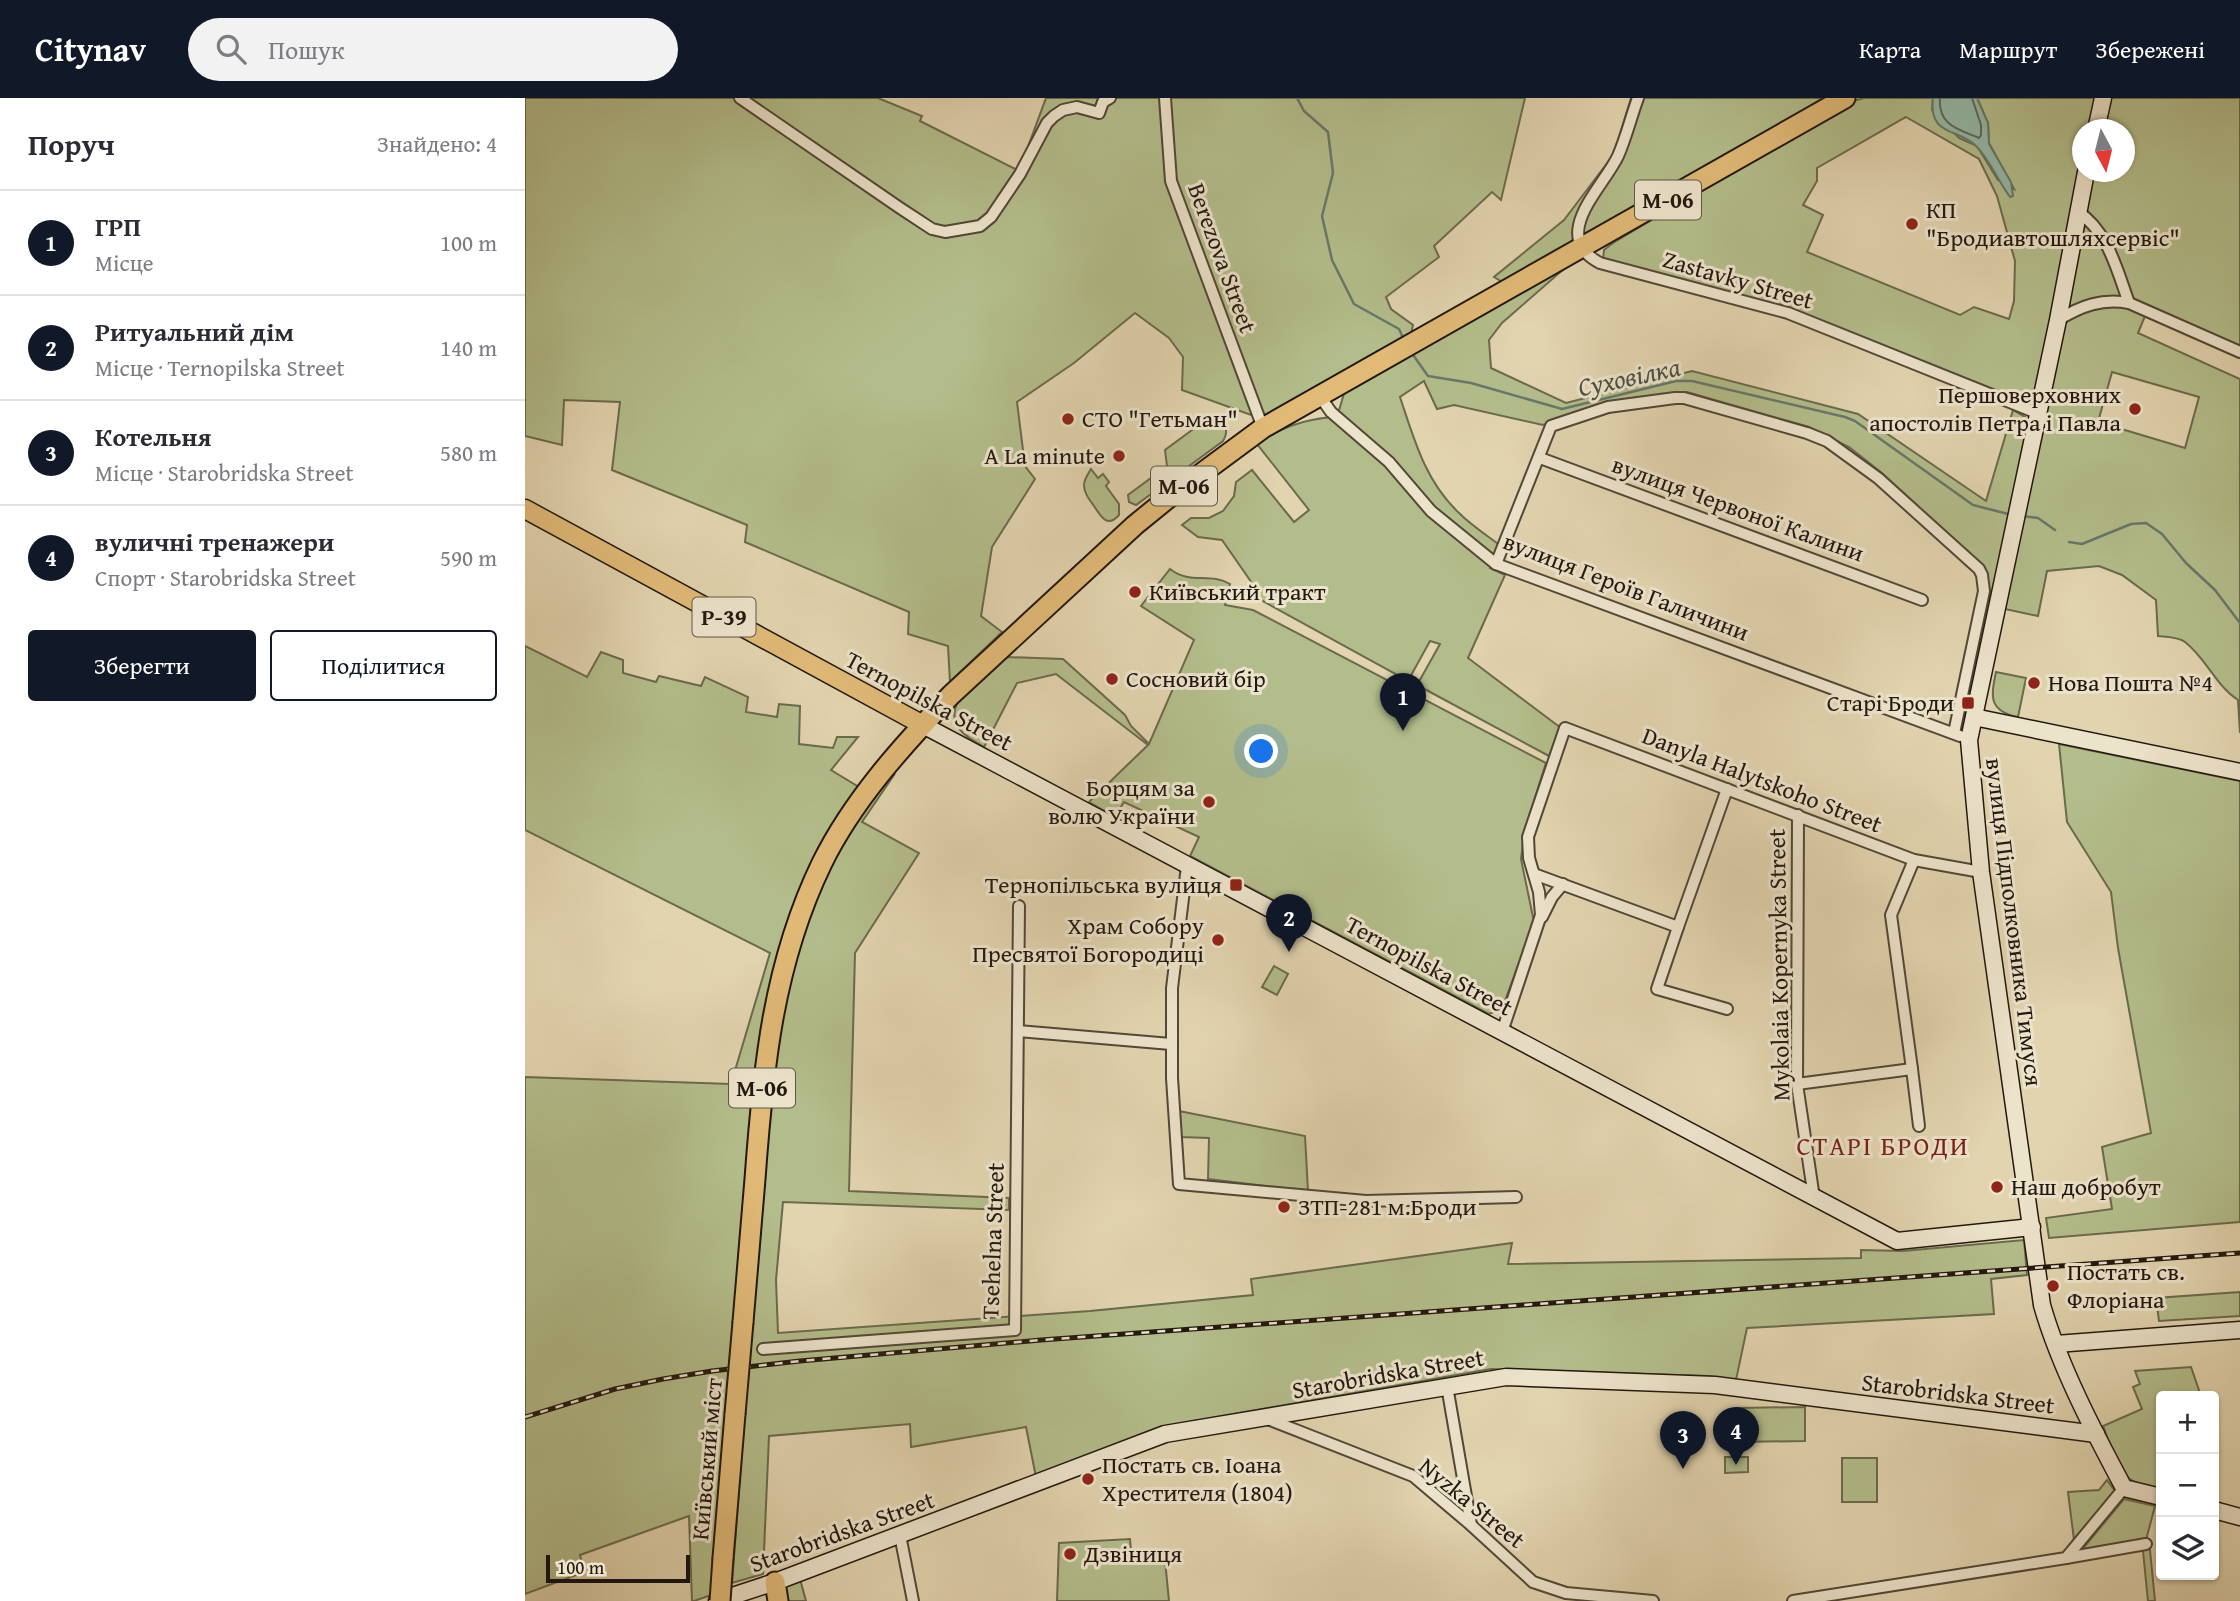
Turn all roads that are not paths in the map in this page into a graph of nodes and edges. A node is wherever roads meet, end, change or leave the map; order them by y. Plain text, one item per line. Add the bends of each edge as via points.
1 (740, 98) edge
2 (1110, 98) edge
3 (1165, 98) edge
4 (1637, 98) edge
5 (1845, 98) edge
6 (2103, 98) edge
7 (2098, 119) edge
8 (2084, 182) edge
9 (2077, 211) junction
10 (1583, 247) junction
11 (2129, 303) junction
12 (2058, 320) junction
13 (2240, 352) edge
14 (1319, 395) junction
15 (2038, 413) junction
16 (1263, 428) junction
17 (1540, 458) junction
18 (525, 509) edge
19 (1496, 564) junction
20 (1922, 600) dead end
21 (1974, 717) junction
22 (923, 725) junction
23 (1961, 737) junction
24 (2240, 772) edge
25 (1727, 789) junction
26 (1798, 815) junction
27 (1914, 860) junction
28 (1187, 866) junction
29 (1981, 872) junction
30 (1534, 874) junction
31 (1563, 884) junction
32 (1019, 906) dead end
33 (1539, 925) junction
34 (1678, 927) junction
35 (1727, 1009) dead end
36 (1018, 1031) junction
37 (1502, 1032) junction
38 (1171, 1044) junction
39 (1912, 1069) junction
40 (1797, 1084) junction
41 (1919, 1126) dead end
42 (1516, 1197) dead end
43 (1814, 1198) junction
44 (2032, 1227) junction
45 (2240, 1330) edge
46 (2056, 1344) junction
47 (763, 1349) dead end
48 (1447, 1386) junction
49 (1265, 1418) junction
50 (2095, 1434) junction
51 (2124, 1488) junction
52 (2156, 1496) edge
53 (2219, 1511) edge
54 (2240, 1517) edge
55 (1471, 1525) junction
56 (900, 1535) junction
57 (2146, 1544) dead end
58 (2066, 1558) junction
59 (777, 1592) edge
60 (719, 1601) edge
61 (913, 1601) edge
62 (1653, 1601) edge
63 (1793, 1601) edge

1 - 2 street via 932,229 945,232 979,226 991,217 1054,116 1077,107 1099,113
3 - 16 street, Berezova Street via 1171,181
4 - 10 street via 1618,156 1584,208 1577,237
5 - 10 highway, М-06
6 - 7 main road
8 - 9 main road, вулиця Підполковника Тимуся
9 - 11 street via 2107,245
9 - 12 main road, вулиця Підполковника Тимуся
10 - 14 highway, М-06
10 - 15 street, Zastavky Street via 1589,257 1600,262 1788,313
11 - 12 street via 2099,302
11 - 13 street
12 - 15 main road, вулиця Підполковника Тимуся
14 - 16 highway, М-06
14 - 19 street, вулиця Героїв Галичини via 1331,412 1389,462 1431,511
15 - 21 main road, вулиця Підполковника Тимуся
16 - 22 highway, М-06 via 1135,525
17 - 19 street
17 - 20 street, вулиця Червоної Калини
17 - 23 street via 1548,431 1557,423 1620,405 1675,398 1807,433 1844,452 1982,575 1984,591
18 - 22 main road, Ternopilska Street / Р-39
19 - 23 street, вулиця Героїв Галичини
21 - 23 main road, вулиця Підполковника Тимуся
21 - 24 main road
22 - 28 main road, Ternopilska Street
22 - 60 highway, Київський міст / М-06, bridge via 883,770 823,862 786,958 774,1005 762,1087
23 - 29 main road, вулиця Підполковника Тимуся
25 - 26 street, Danyla Halytskoho Street
25 - 30 street, Danyla Halytskoho Street via 1565,728 1529,828
25 - 34 street
26 - 27 street, Danyla Halytskoho Street
26 - 40 street, Mykolaia Kopernyka Street
27 - 29 street, Danyla Halytskoho Street
27 - 39 street via 1891,915
28 - 37 main road, Ternopilska Street
28 - 38 street via 1171,988
29 - 44 main road, вулиця Підполковника Тимуся
30 - 31 street
30 - 33 street via 1541,905
31 - 33 street
31 - 34 street
32 - 36 street, Tsehelna Street
33 - 37 street
34 - 35 street via 1657,989
36 - 38 street
36 - 47 street, Tsehelna Street via 1015,1330
37 - 43 main road, Ternopilska Street
38 - 42 street via 1179,1184 1366,1201
39 - 40 street
39 - 41 street
40 - 43 street, Mykolaia Kopernyka Street
43 - 44 main road, Ternopilska Street via 1897,1241
44 - 46 main road, вулиця Підполковника Тимуся via 2042,1305
45 - 46 main road
46 - 50 main road, вулиця Підполковника Тимуся
48 - 49 main road, Starobridska Street
48 - 50 main road, Starobridska Street via 1506,1377 1715,1385
48 - 55 street
49 - 55 street, Nyzka Street via 1413,1476
49 - 56 main road, Starobridska Street via 1165,1434
50 - 51 main road, вулиця Підполковника Тимуся
51 - 52 main road
51 - 58 street
53 - 54 main road
55 - 62 street, Nyzka Street via 1533,1582 1566,1593
56 - 59 main road, Starobridska Street
56 - 61 street
57 - 58 street
58 - 63 street
59 - 60 main road, Starobridska Street

